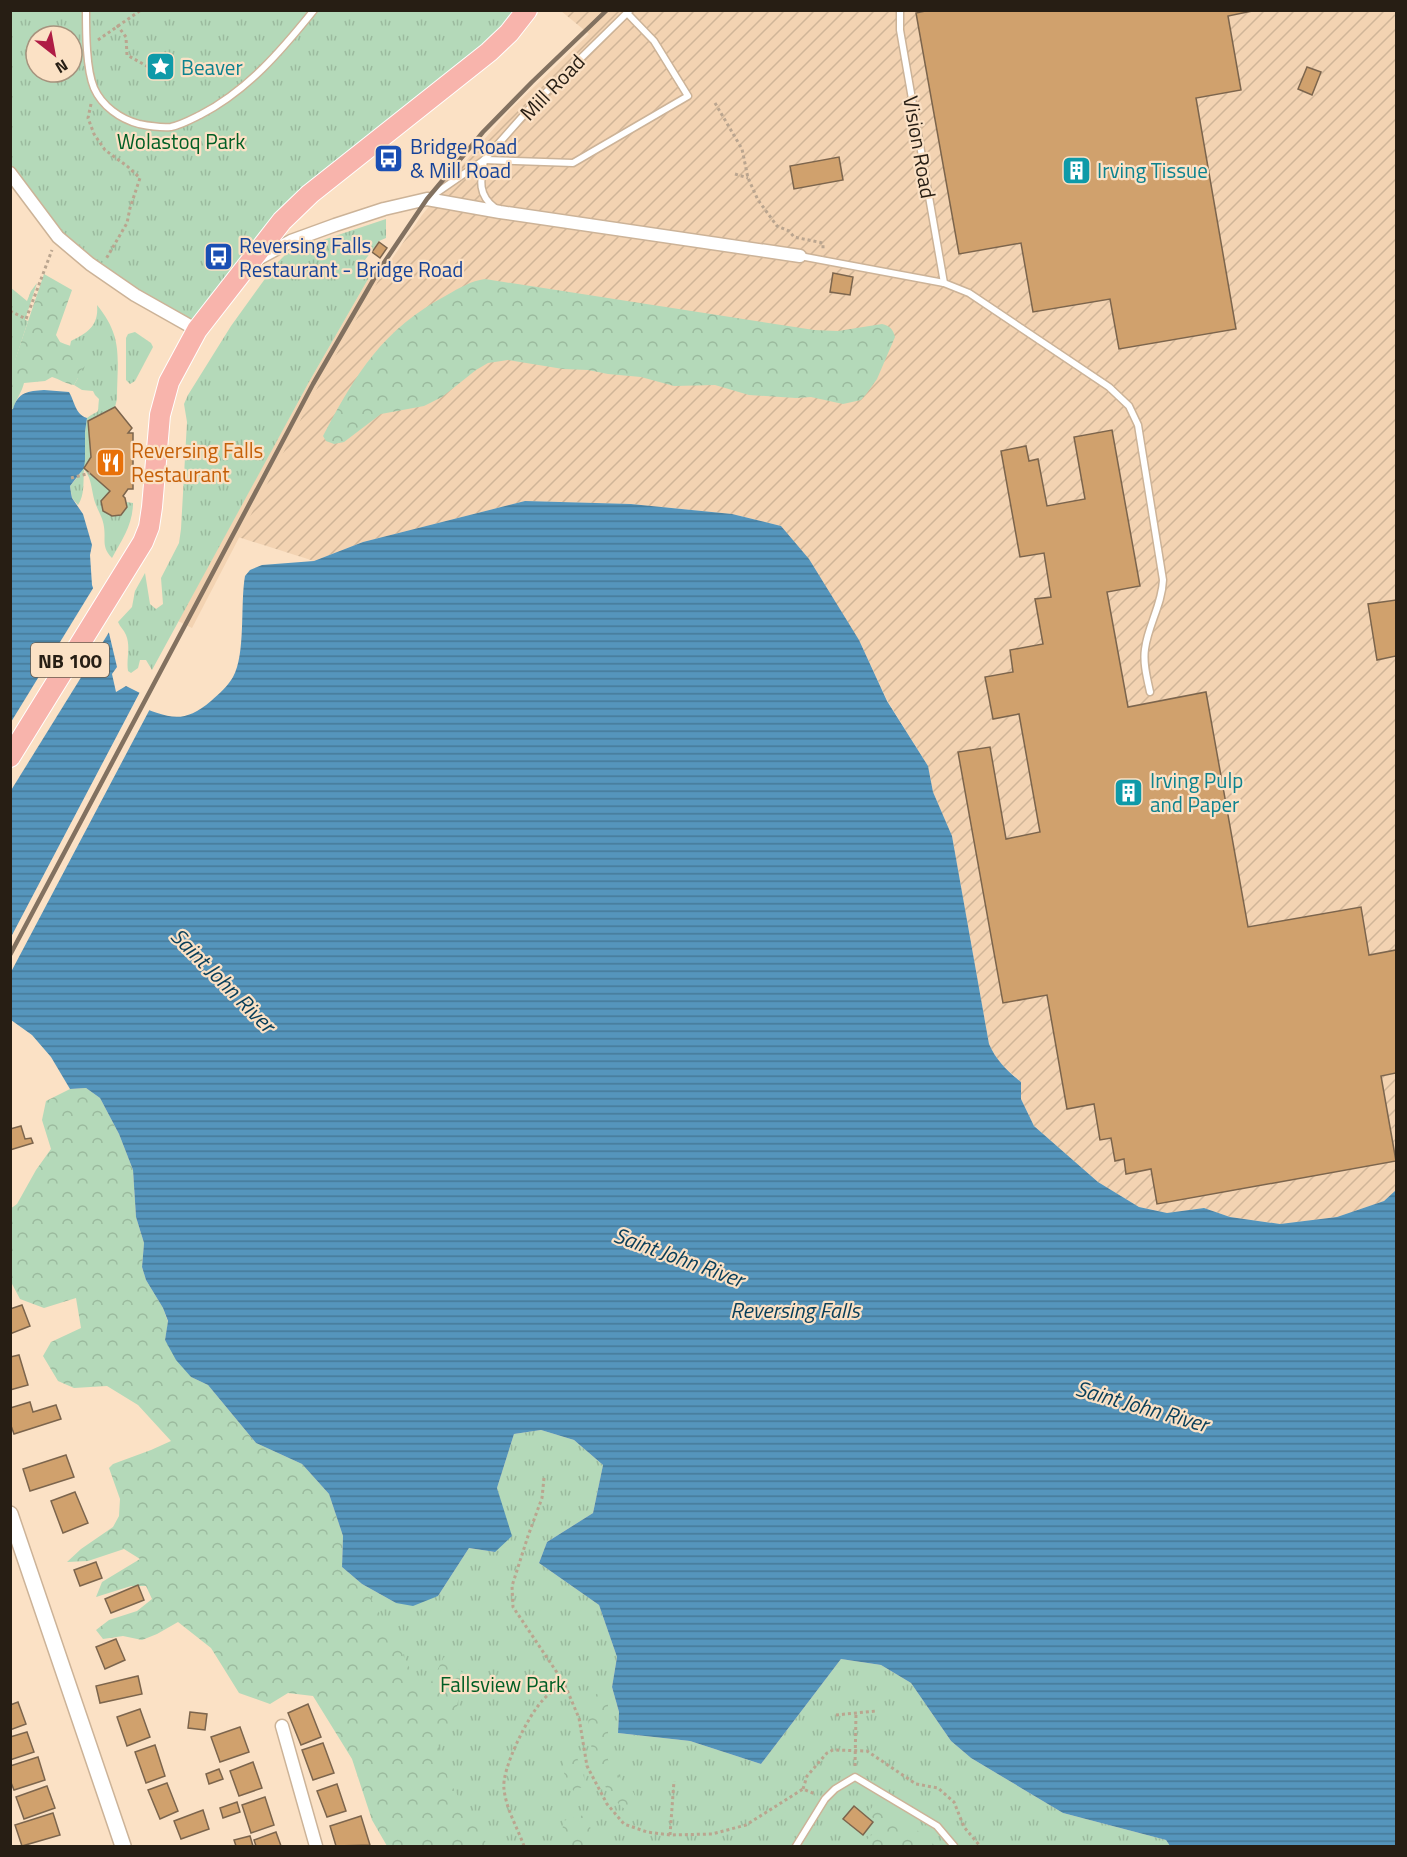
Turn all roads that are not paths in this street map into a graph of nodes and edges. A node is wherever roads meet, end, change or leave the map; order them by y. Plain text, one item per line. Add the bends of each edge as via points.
1 (86, 10) edge
2 (314, 10) edge
3 (527, 10) edge
4 (900, 10) edge
5 (628, 12) edge
6 (484, 160) junction
7 (10, 173) edge
8 (427, 199) junction
9 (500, 212) junction
10 (800, 255) joint
11 (247, 264) junction
12 (944, 283) junction
13 (197, 330) junction
14 (1150, 692) dead end
15 (10, 757) edge
16 (10, 1515) edge
17 (282, 1726) dead end
18 (123, 1846) edge
19 (316, 1846) edge
20 (796, 1846) edge
21 (954, 1846) edge

1 - 2 lane via 94,87 115,114 154,127 172,126 221,104 281,51
3 - 11 main road, NB 100 via 489,51 309,194
4 - 12 lane, Vision Road via 900,30
5 - 6 lane, Mill Road via 530,108
5 - 6 lane via 658,47 688,96 573,163
6 - 8 lane, Mill Road
6 - 9 lane via 480,178 483,194
7 - 13 street via 58,237 98,271
8 - 9 street
8 - 11 street, Mill Road via 384,209 291,241
9 - 10 street
10 - 12 lane
11 - 13 main road, NB 100
12 - 14 lane via 969,293 1109,387 1133,413 1163,580 1145,647
13 - 15 main road, NB 100 via 169,382 160,415 149,527 143,542
16 - 18 street
17 - 19 street
20 - 21 lane via 825,1799 855,1777 937,1826

